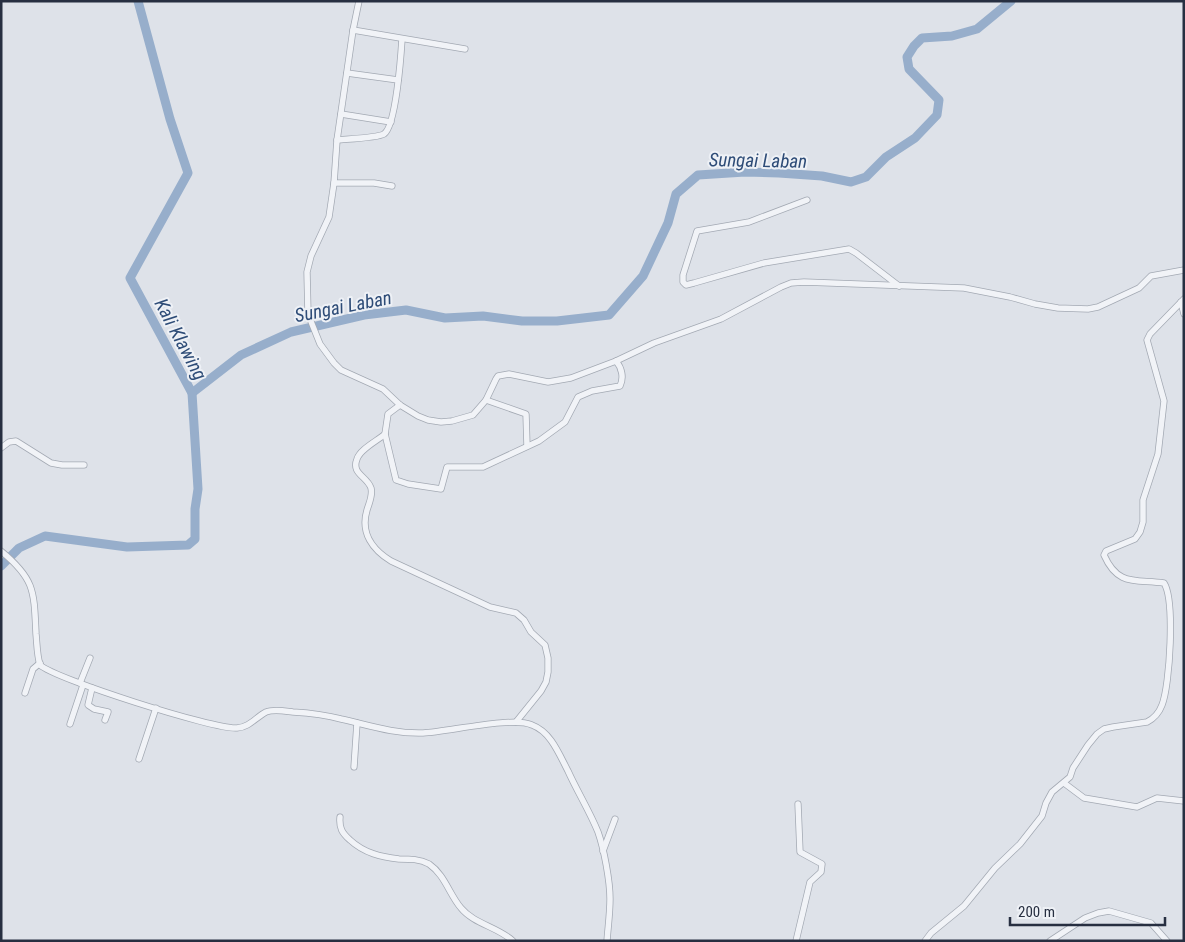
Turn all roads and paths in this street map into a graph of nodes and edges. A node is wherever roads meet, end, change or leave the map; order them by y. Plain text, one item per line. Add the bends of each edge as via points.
1 (360, 1) edge
2 (353, 30) junction
3 (402, 39) junction
4 (465, 49) dead end
5 (347, 73) junction
6 (398, 80) junction
7 (341, 114) junction
8 (391, 122) junction
9 (337, 140) junction
10 (334, 183) junction
11 (392, 186) dead end
12 (807, 200) dead end
13 (1184, 270) edge
14 (899, 286) junction
15 (1183, 300) edge
16 (1184, 314) edge
17 (616, 361) junction
18 (486, 400) junction
19 (400, 405) junction
20 (385, 434) junction
21 (527, 446) junction
22 (1, 448) edge
23 (84, 465) dead end
24 (4, 553) edge
25 (90, 658) dead end
26 (40, 663) junction
27 (81, 684) junction
28 (92, 688) junction
29 (25, 692) dead end
30 (156, 708) junction
31 (105, 720) dead end
32 (516, 722) junction
33 (357, 723) junction
34 (70, 724) dead end
35 (139, 758) dead end
36 (354, 767) dead end
37 (1064, 783) junction
38 (1184, 802) edge
39 (798, 804) dead end
40 (340, 817) dead end
41 (615, 819) dead end
42 (603, 851) junction
43 (513, 941) edge
44 (607, 941) edge
45 (796, 941) edge
46 (925, 941) edge
47 (1050, 941) edge
48 (1167, 941) edge

1 - 2 street
2 - 3 street
2 - 5 street
3 - 4 street
3 - 6 street
5 - 6 street
5 - 7 street
6 - 8 street
7 - 8 street
7 - 9 street
8 - 9 street via 381,135
9 - 10 street
10 - 11 street
10 - 19 street via 329,217 307,272 308,314 320,344 341,370 383,389
12 - 14 street via 749,222 697,231 683,282 686,285 764,263 850,249
13 - 14 street via 1151,276 1139,288 1088,309 1058,308 964,288
14 - 17 street via 791,283 721,319 654,343
15 - 16 street
15 - 37 street via 1147,340 1163,396 1164,412 1158,454 1142,506 1143,527 1135,539 1106,551 1104,555 1124,579 1164,583 1167,588 1170,663 1163,704 1154,719 1097,734
17 - 18 street via 571,378 548,382 509,374 498,376
17 - 21 street via 620,366 620,386 578,397 562,425
18 - 19 street via 473,415 446,422 428,420
18 - 21 street via 526,414
19 - 20 street via 388,414
20 - 21 street via 395,478 428,488 442,488 447,467 483,467
20 - 32 street via 361,452 356,461 357,472 371,489 365,519 367,535 378,552 391,561 490,607 516,613 545,646 548,658 546,682
22 - 23 street via 16,441 51,463
24 - 26 street via 26,574 32,588
25 - 27 street
26 - 27 street via 47,670
26 - 29 street via 32,671
27 - 28 street
27 - 34 street
28 - 30 street
28 - 31 street via 88,704 94,709 108,711
30 - 33 street via 232,728 246,726 274,711
30 - 35 street
32 - 33 street via 423,733 390,731
32 - 42 street via 531,724 554,744 598,832
33 - 36 street
37 - 38 street via 1084,798 1137,806 1157,798
37 - 46 street via 1052,792 1042,816 1020,844 964,906
39 - 45 street via 800,852 822,864 821,872 810,882
40 - 43 street via 339,827 352,842 380,856 428,864 441,876 461,909
41 - 42 street
42 - 44 street via 610,898
47 - 48 street via 1091,915 1110,911 1151,923

